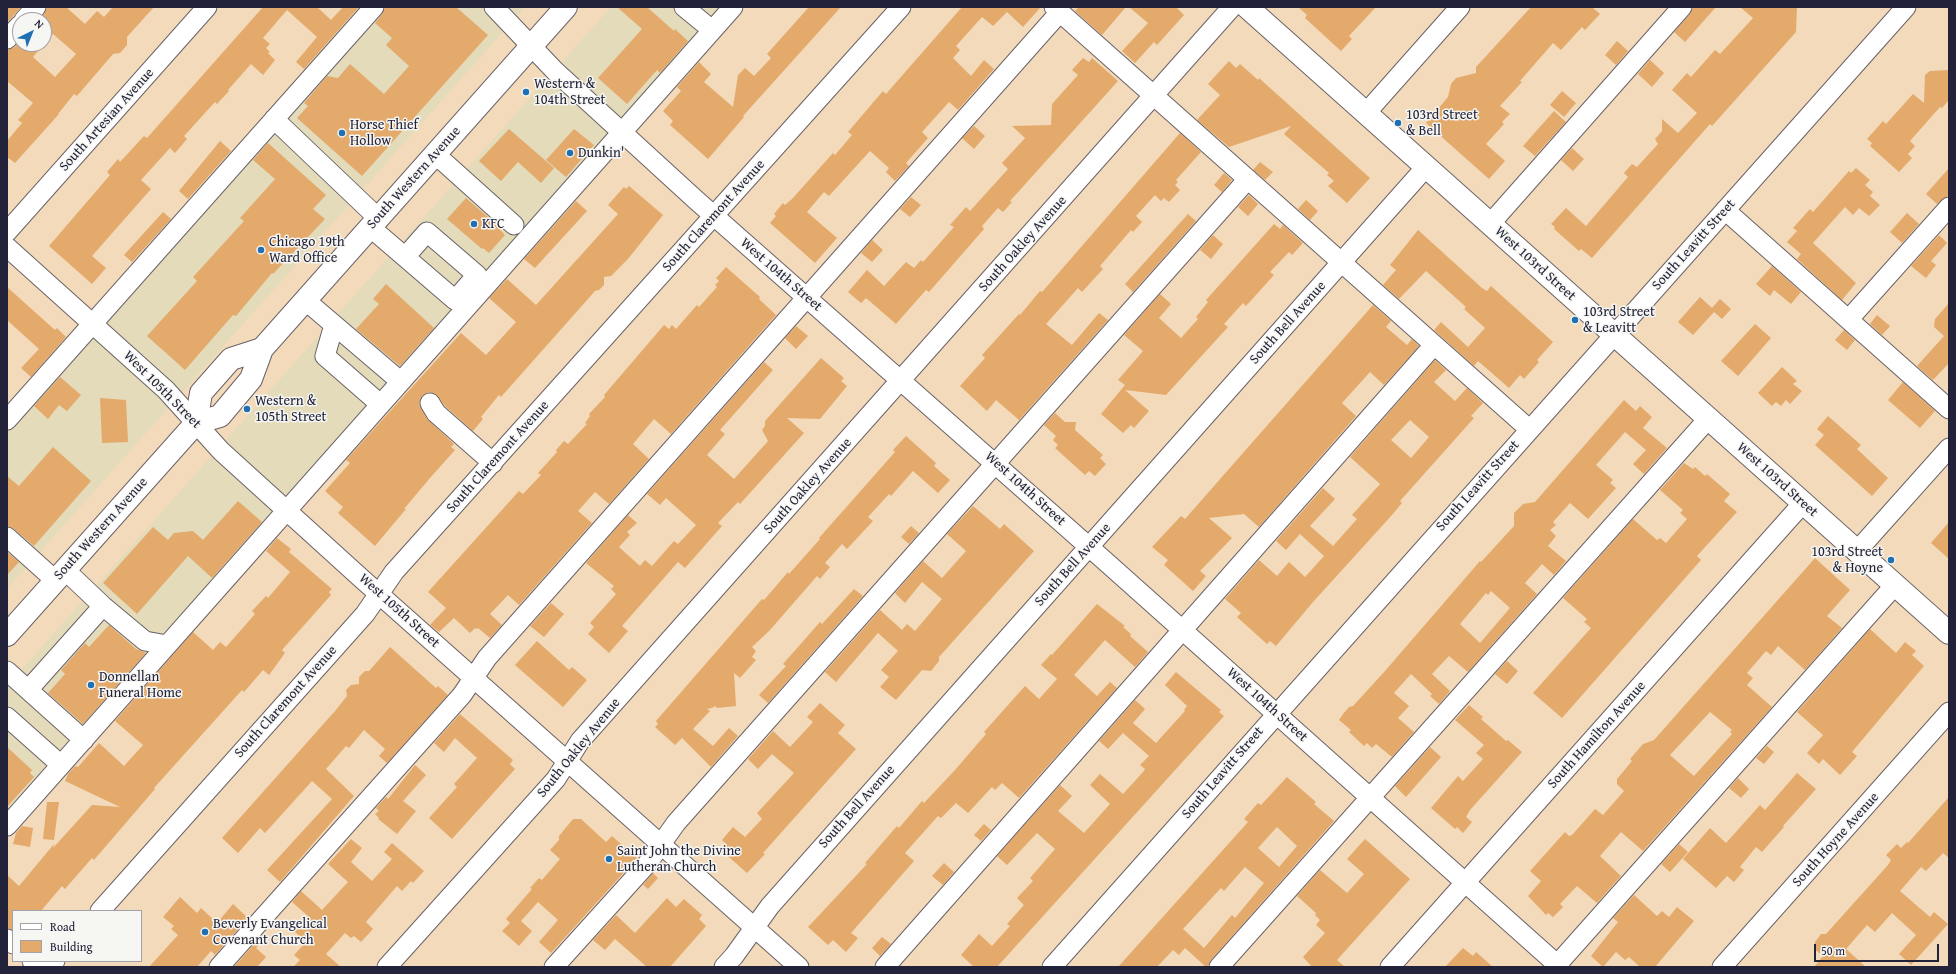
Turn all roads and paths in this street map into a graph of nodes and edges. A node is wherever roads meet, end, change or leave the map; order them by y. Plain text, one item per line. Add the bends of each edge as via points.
1 (207, 7) edge
2 (374, 7) edge
3 (494, 7) edge
4 (566, 7) edge
5 (684, 7) edge
6 (733, 7) edge
7 (901, 7) edge
8 (1232, 7) edge
9 (1247, 7) edge
10 (1460, 7) edge
11 (1682, 7) edge
12 (1906, 7) edge
13 (1057, 10) edge
14 (712, 30) junction
15 (532, 45) junction
16 (1154, 96) junction
17 (1366, 113) junction
18 (274, 119) junction
19 (621, 132) junction
20 (435, 154) junction
21 (1426, 167) junction
22 (1248, 179) junction
23 (1949, 207) edge
24 (1725, 210) junction
25 (714, 216) junction
26 (374, 222) junction
27 (514, 224) dead end
28 (1490, 224) junction
29 (7, 232) edge
30 (7, 247) edge
31 (406, 257) dead end
32 (1341, 262) junction
33 (807, 298) junction
34 (305, 300) junction
35 (1849, 319) junction
36 (92, 324) junction
37 (334, 325) junction
38 (1614, 334) junction
39 (1434, 345) junction
40 (262, 349) junction
41 (901, 380) junction
42 (400, 381) junction
43 (430, 403) dead end
44 (380, 404) junction
45 (1949, 410) edge
46 (1708, 419) junction
47 (7, 420) edge
48 (196, 423) junction
49 (1529, 429) junction
50 (1949, 448) edge
51 (493, 463) junction
52 (995, 463) junction
53 (1804, 503) junction
54 (287, 510) junction
55 (7, 537) edge
56 (1089, 546) junction
57 (1857, 551) junction
58 (60, 575) junction
59 (1895, 585) junction
60 (378, 594) junction
61 (103, 606) junction
62 (9, 628) edge
63 (1183, 630) junction
64 (1949, 633) edge
65 (167, 645) junction
66 (7, 671) edge
67 (474, 678) junction
68 (28, 690) junction
69 (1949, 712) edge
70 (1276, 713) junction
71 (7, 717) edge
72 (84, 740) junction
73 (568, 761) junction
74 (61, 765) junction
75 (1370, 798) junction
76 (7, 826) edge
77 (661, 844) junction
78 (1464, 883) junction
79 (101, 910) edge
80 (754, 928) junction
81 (1557, 966) edge
82 (219, 967) edge
83 (387, 967) edge
84 (554, 967) edge
85 (724, 967) edge
86 (799, 967) edge
87 (885, 967) edge
88 (1052, 967) edge
89 (1220, 967) edge
90 (1390, 967) edge
91 (1722, 967) edge

1 - 29 street, South Artesian Avenue
2 - 18 street
3 - 15 street, West 104th Street
4 - 15 main road, South Western Avenue
5 - 14 street
6 - 14 street
7 - 25 street, South Claremont Avenue
8 - 16 street, South Oakley Avenue
9 - 17 main road, West 103rd Street
10 - 17 street
11 - 28 street
12 - 24 street, South Leavitt Street
13 - 16 street
13 - 33 street
14 - 19 street
15 - 19 street, West 104th Street via 555,72
15 - 20 main road, South Western Avenue
16 - 22 street
16 - 41 street, South Oakley Avenue
17 - 21 main road, West 103rd Street
18 - 26 street
18 - 36 street
19 - 25 street, West 104th Street
19 - 42 street
20 - 26 main road, South Western Avenue
20 - 27 street
21 - 28 main road, West 103rd Street
21 - 32 street, South Bell Avenue
22 - 32 street
22 - 52 street
23 - 35 street
24 - 35 street
24 - 38 street, South Leavitt Street
25 - 33 street, West 104th Street
25 - 51 street, South Claremont Avenue
26 - 31 street
26 - 34 main road, South Western Avenue
28 - 38 main road, West 103rd Street
30 - 36 street, West 105th Street
32 - 39 street
32 - 56 street, South Bell Avenue
33 - 41 street, West 104th Street
33 - 67 street via 487,658
34 - 37 street
34 - 40 main road, South Western Avenue
35 - 45 street
36 - 47 street
36 - 48 street, West 105th Street via 166,390
37 - 42 street
37 - 44 street via 325,356
38 - 46 main road, West 103rd Street
38 - 49 street, South Leavitt Street
39 - 49 street
39 - 63 street
40 - 48 main road, South Western Avenue via 251,379 220,416
40 - 48 main road via 230,359 200,393
41 - 52 street, West 104th Street
41 - 73 street, South Oakley Avenue via 580,741
42 - 44 street
43 - 51 street via 436,413
44 - 54 street
46 - 53 main road, West 103rd Street
46 - 75 street
48 - 54 street, West 105th Street via 221,450
48 - 58 main road, South Western Avenue
49 - 70 street, South Leavitt Street
50 - 57 street
51 - 60 street, South Claremont Avenue via 394,572
52 - 56 street, West 104th Street
52 - 77 street via 676,823
53 - 57 main road, West 103rd Street
53 - 78 street, South Hamilton Avenue
54 - 60 street, West 105th Street
54 - 65 street
55 - 58 street
56 - 63 street, West 104th Street
56 - 80 street, South Bell Avenue via 770,906
57 - 59 main road, West 103rd Street
58 - 61 street
58 - 62 main road, South Western Avenue
59 - 64 main road, West 103rd Street
59 - 81 street
60 - 67 street, West 105th Street
60 - 79 street, South Claremont Avenue via 359,620
61 - 65 street via 145,641
61 - 68 street
63 - 70 street, West 104th Street
63 - 87 street
65 - 72 street
66 - 68 street
67 - 73 street, West 105th Street
67 - 82 street via 462,695
68 - 72 street
69 - 91 street, South Hoyne Avenue
70 - 75 street, West 104th Street
70 - 88 street, South Leavitt Street
71 - 74 street
72 - 74 street
73 - 77 street, West 105th Street
73 - 83 street, South Oakley Avenue via 556,779
74 - 76 street
75 - 78 street, West 104th Street
75 - 89 street
77 - 80 street, West 105th Street
77 - 84 street via 647,864
78 - 81 street, West 104th Street
78 - 90 street, South Hamilton Avenue
80 - 85 street, South Bell Avenue
80 - 86 street, West 105th Street

